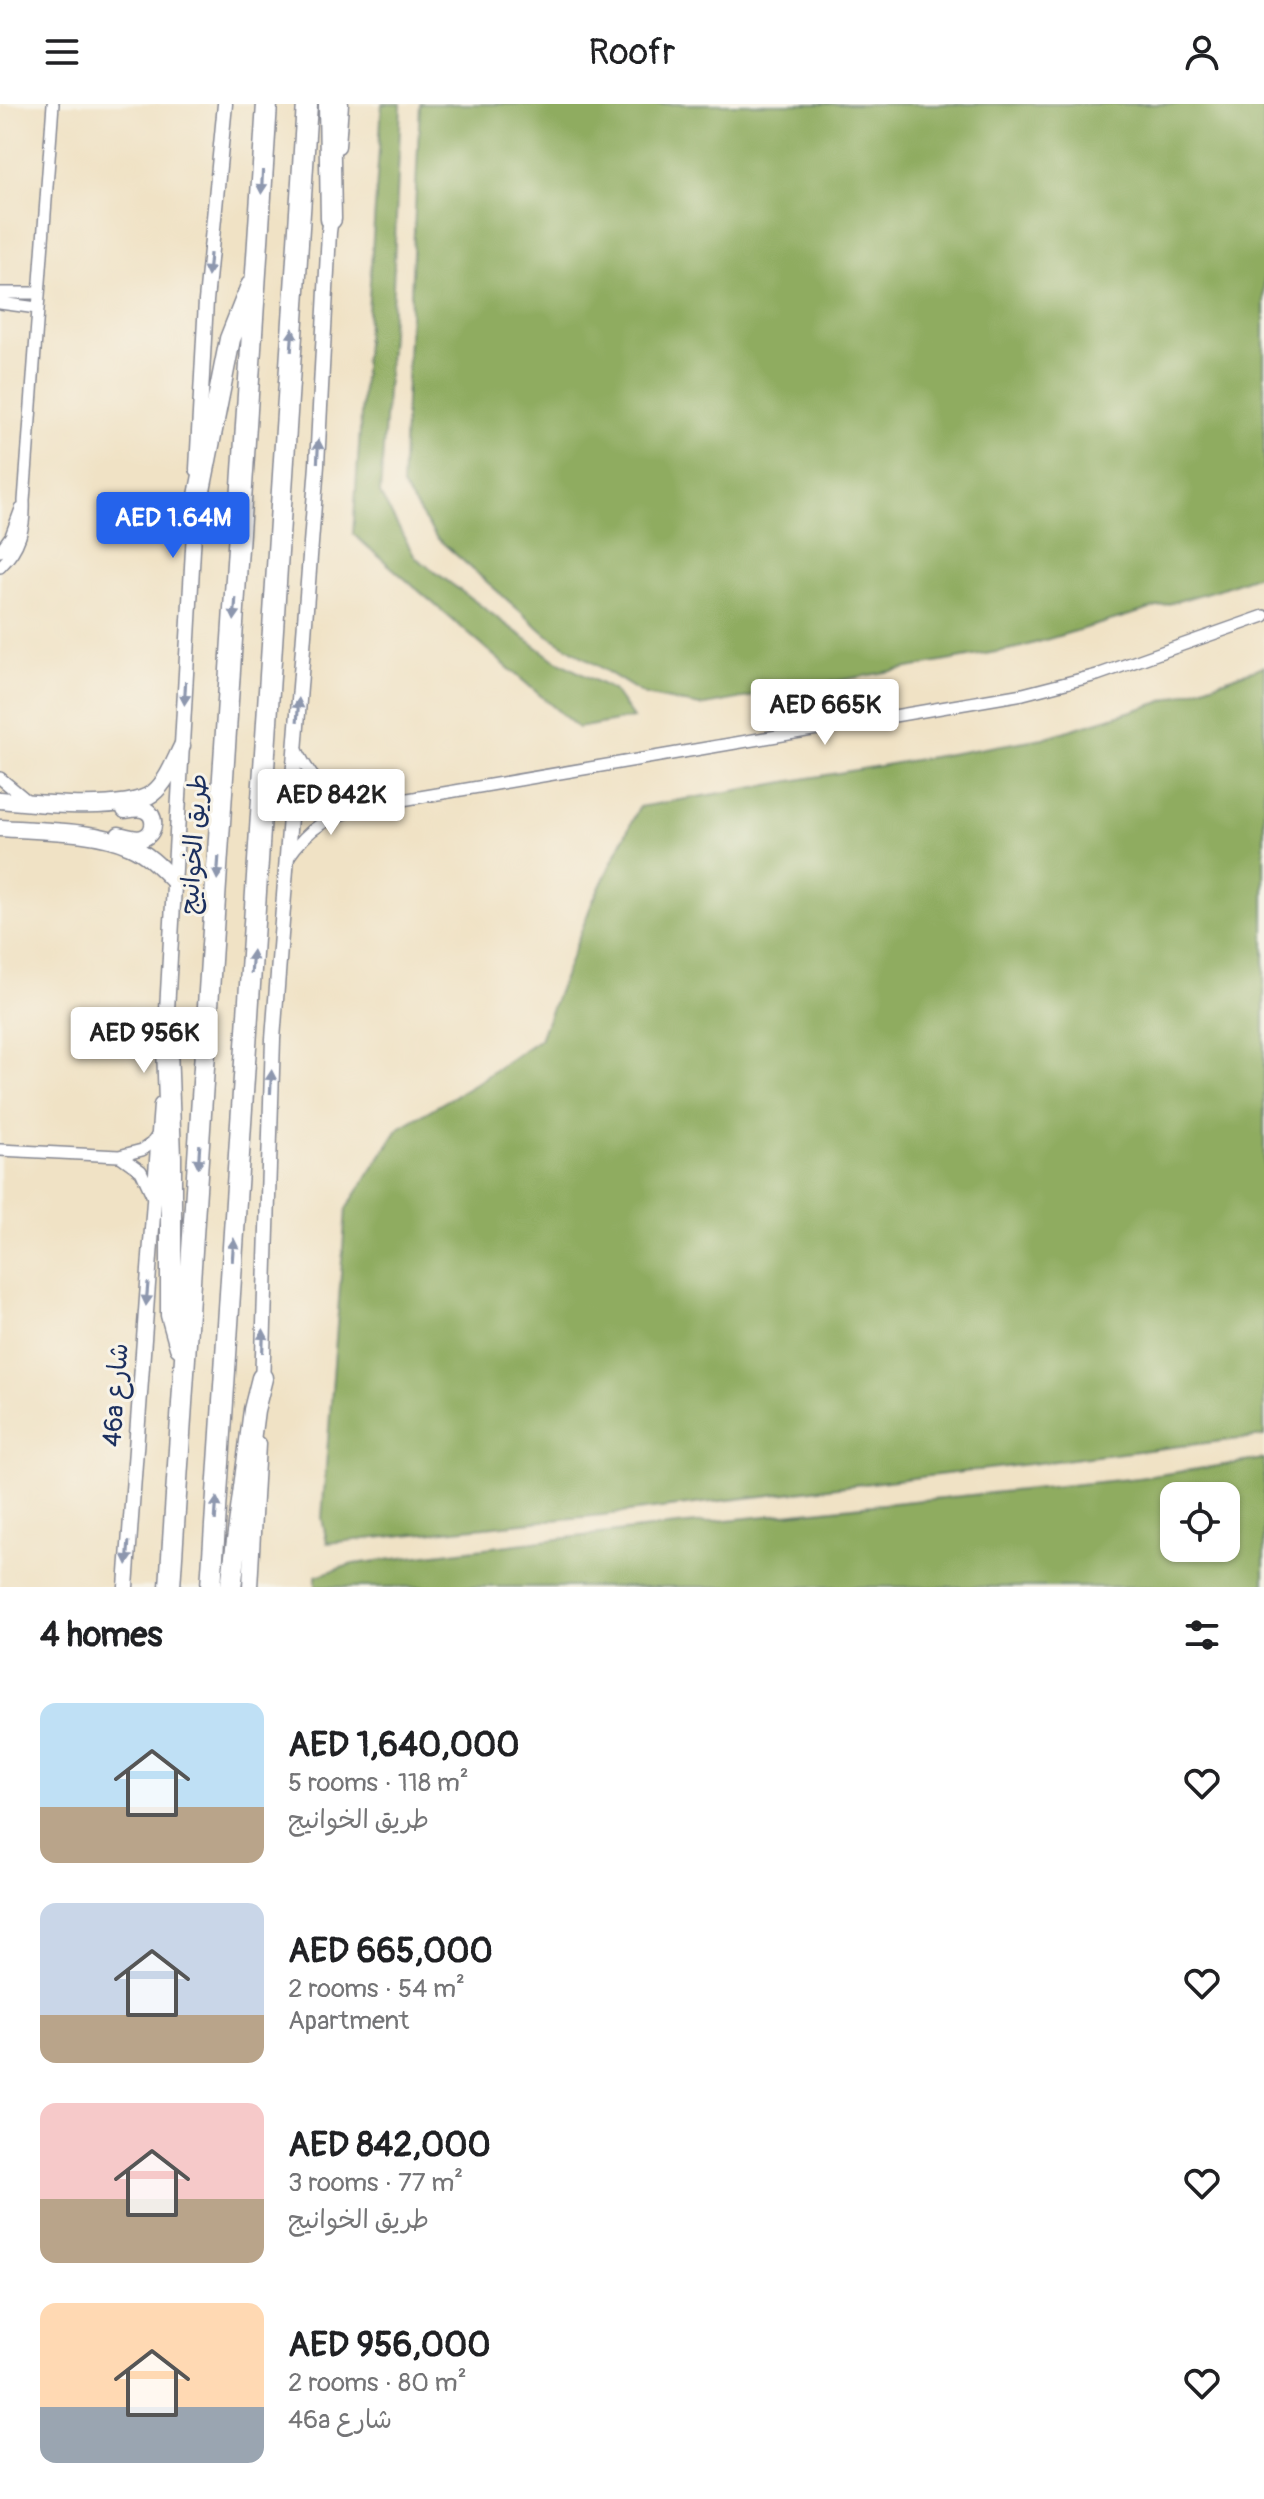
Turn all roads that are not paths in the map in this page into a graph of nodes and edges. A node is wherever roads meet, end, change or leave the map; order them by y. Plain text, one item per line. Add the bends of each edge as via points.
1 (53, 104) edge
2 (225, 104) edge
3 (267, 104) edge
4 (307, 104) edge
5 (329, 104) edge
6 (341, 104) edge
7 (331, 219) junction
8 (257, 275) junction
9 (0, 293) edge
10 (38, 293) junction
11 (0, 303) edge
12 (37, 308) junction
13 (194, 521) junction
14 (3, 559) edge
15 (1264, 616) edge
16 (295, 745) junction
17 (182, 746) junction
18 (0, 778) edge
19 (0, 800) edge
20 (31, 803) junction
21 (88, 804) junction
22 (367, 806) junction
23 (4, 831) edge
24 (83, 835) junction
25 (287, 859) junction
26 (174, 881) junction
27 (166, 1020) junction
28 (159, 1132) junction
29 (0, 1150) edge
30 (119, 1156) junction
31 (155, 1207) junction
32 (184, 1356) junction
33 (262, 1378) junction
34 (126, 1587) edge
35 (170, 1587) edge
36 (211, 1587) edge
37 (231, 1587) edge
38 (250, 1587) edge

1 - 10 street
2 -> 13 street, 46a شارع via 206,301
3 -> 8 highway, طريق الخوانيج
36 -> 4 highway
5 - 7 highway
6 - 7 street
16 -> 7 street
8 - 13 highway via 230,339
8 -> 32 highway, طريق الخوانيج
9 - 10 street
10 - 12 street
11 - 12 street
12 - 14 street via 25,522 22,535
13 -> 17 street, 46a شارع
15 - 22 street via 1097,675 1023,694
16 - 22 street via 325,790
16 - 25 street
17 - 21 main road via 164,781 147,796
17 - 26 street, 46a شارع
18 - 20 street
19 - 20 main road
20 - 21 main road
21 - 24 main road via 105,810 141,808 153,825 142,838 105,831
22 - 25 street via 319,824
23 - 24 main road
24 - 26 main road via 128,845
33 -> 25 street via 271,1087
26 - 27 street, 46a شارع
27 - 28 street, 46a شارع
27 - 32 highway via 171,1315
28 - 30 street via 142,1150
28 - 31 street, 46a شارع
29 - 30 street
30 - 31 street, 46a شارع via 141,1171
31 -> 34 street, 46a شارع
32 - 35 highway, طريق الخوانيج
33 - 37 highway
33 - 38 street

